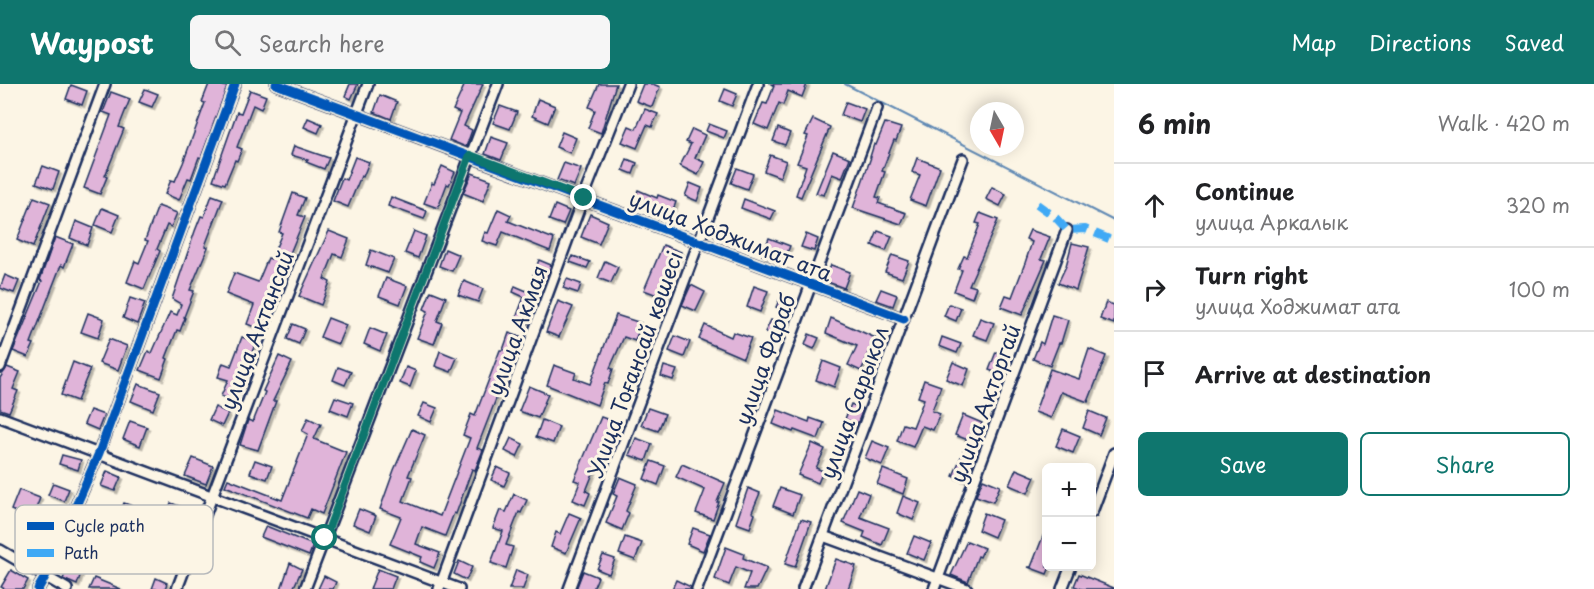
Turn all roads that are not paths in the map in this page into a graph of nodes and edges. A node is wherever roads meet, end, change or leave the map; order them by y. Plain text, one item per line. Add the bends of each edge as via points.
1 (105, 84) edge
2 (235, 84) edge
3 (276, 84) edge
4 (368, 84) edge
5 (498, 84) edge
6 (628, 84) edge
7 (758, 84) edge
8 (877, 108) dead end
9 (357, 114) junction
10 (470, 155) junction
11 (963, 159) dead end
12 (584, 198) junction
13 (1067, 230) dead end
14 (698, 243) junction
15 (811, 284) junction
16 (903, 319) junction
17 (0, 366) edge
18 (0, 417) edge
19 (99, 453) junction
20 (1114, 453) edge
21 (212, 497) junction
22 (1096, 501) edge
23 (76, 505) edge
24 (209, 505) edge
25 (823, 536) junction
26 (325, 538) junction
27 (0, 550) edge
28 (15, 559) edge
29 (1069, 571) edge
30 (40, 574) edge
31 (46, 574) edge
32 (183, 574) edge
33 (45, 577) junction
34 (938, 579) junction
35 (440, 586) edge
36 (38, 589) edge
37 (67, 589) edge
38 (177, 589) edge
39 (305, 589) edge
40 (459, 589) edge
41 (569, 589) edge
42 (697, 589) edge
43 (803, 589) edge
44 (934, 589) edge
45 (967, 589) edge
46 (1062, 589) edge

1 - 17 street
2 - 19 street
3 - 9 street, улица Ходжимат ата
4 - 9 street, улица Актансай
5 - 10 street
6 - 12 street, улица Акмая
7 - 14 street, Улица Тоғансай көшесі
8 - 15 street, улица Фараб
9 - 10 street, улица Ходжимат ата
9 - 21 street, улица Актансай
10 - 12 street, улица Ходжимат ата
10 - 26 street
11 - 16 street, улица Сарыкол
12 - 14 street, улица Ходжимат ата
12 - 35 street, улица Акмая
13 - 34 street, улица Акторгай
14 - 15 street, улица Ходжимат ата
14 - 41 street, Улица Тоғансай көшесі
15 - 16 street, улица Ходжимат ата
15 - 42 street, улица Фараб
16 - 25 street, улица Сарыкол
18 - 19 street
19 - 21 street
19 - 23 street
20 - 22 street
21 - 24 street, улица Актансай
21 - 26 street
25 - 34 street
25 - 43 street, улица Сарыкол
26 - 35 street
26 - 39 street
27 - 28 street
29 - 46 street
30 - 33 street
31 - 33 street
32 - 38 street, улица Актансай
33 - 36 street
33 - 37 street
34 - 44 street, улица Акторгай
34 - 45 street
35 - 40 street

